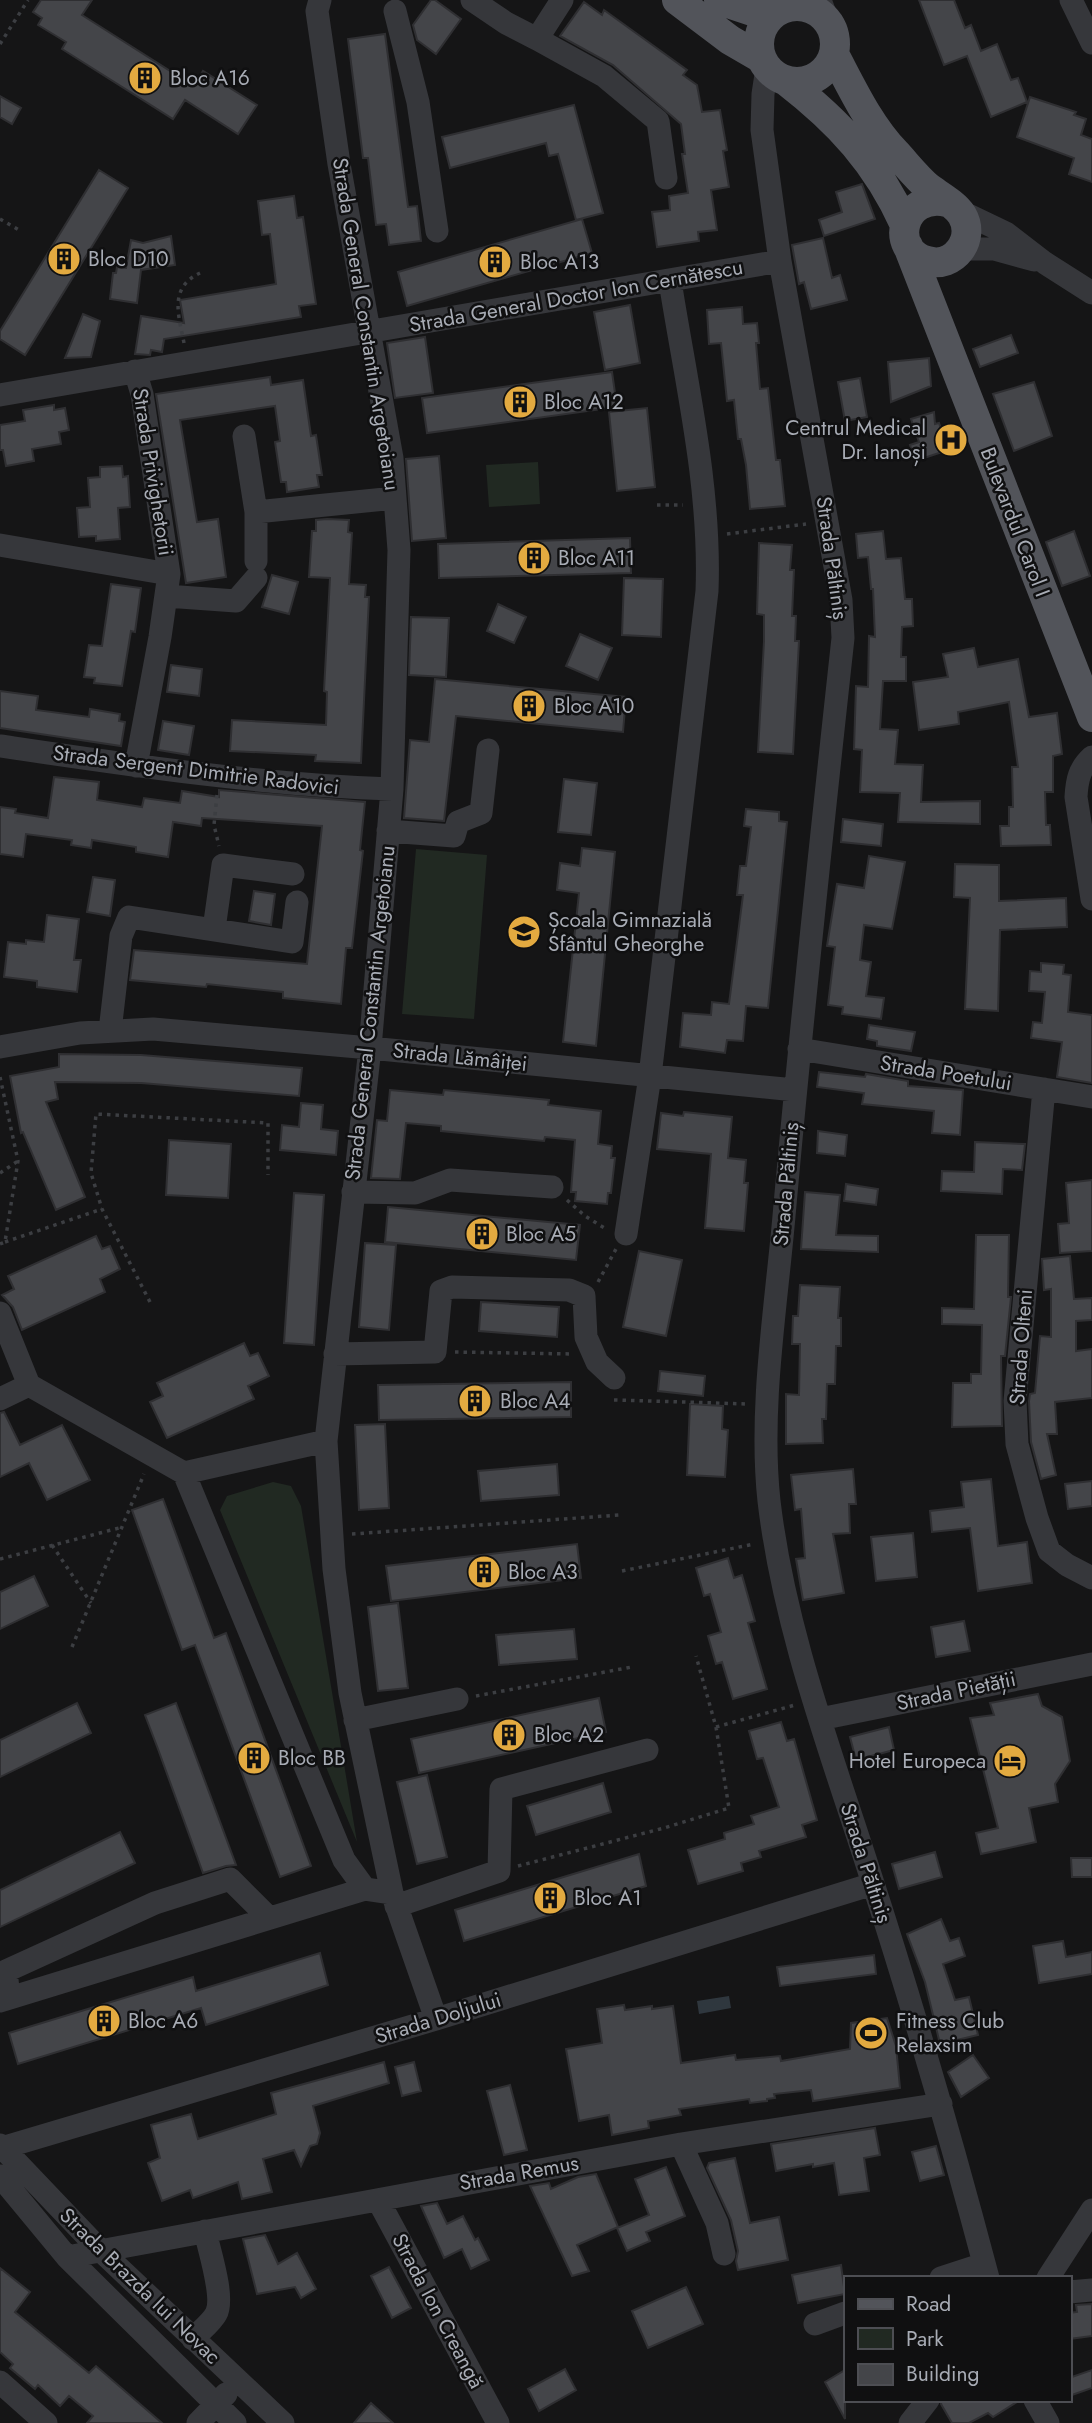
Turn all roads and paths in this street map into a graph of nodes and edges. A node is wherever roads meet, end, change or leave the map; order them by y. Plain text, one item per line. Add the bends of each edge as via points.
1 (28, 0) edge
2 (320, 0) edge
3 (472, 0) edge
4 (562, 0) edge
5 (677, 0) edge
6 (719, 0) edge
7 (1071, 0) edge
8 (393, 4) edge
9 (777, 9) edge
10 (825, 12) edge
11 (537, 39) junction
12 (1092, 43) edge
13 (0, 44) edge
14 (834, 54) junction
15 (771, 69) junction
16 (666, 178) dead end
17 (952, 206) junction
18 (0, 219) edge
19 (19, 230) dead end
20 (437, 231) dead end
21 (906, 235) junction
22 (960, 251) junction
23 (780, 261) junction
24 (1045, 263) junction
25 (200, 273) dead end
26 (670, 281) junction
27 (1092, 293) edge
28 (939, 327) junction
29 (370, 331) junction
30 (187, 362) junction
31 (135, 370) junction
32 (0, 395) edge
33 (244, 436) dead end
34 (395, 498) junction
35 (657, 505) dead end
36 (704, 505) junction
37 (256, 512) junction
38 (828, 521) junction
39 (741, 532) dead end
40 (0, 545) edge
41 (167, 585) junction
42 (1092, 717) edge
43 (0, 746) edge
44 (488, 750) dead end
45 (1092, 758) edge
46 (136, 766) junction
47 (218, 775) junction
48 (392, 789) junction
49 (388, 831) junction
50 (223, 865) junction
51 (293, 874) dead end
52 (1092, 899) edge
53 (298, 902) dead end
54 (214, 929) junction
55 (110, 1031) junction
56 (0, 1047) edge
57 (370, 1048) junction
58 (799, 1049) junction
59 (650, 1076) junction
60 (0, 1077) edge
61 (1044, 1089) junction
62 (795, 1090) junction
63 (1092, 1097) edge
64 (18, 1161) junction
65 (0, 1173) edge
66 (268, 1175) dead end
67 (552, 1187) joint
68 (353, 1192) junction
69 (102, 1209) junction
70 (626, 1234) junction
71 (2, 1243) edge
72 (584, 1296) junction
73 (150, 1302) dead end
74 (0, 1313) edge
75 (435, 1352) junction
76 (335, 1354) junction
77 (593, 1354) junction
78 (29, 1385) junction
79 (614, 1389) joint
80 (0, 1398) edge
81 (767, 1405) junction
82 (326, 1441) junction
83 (152, 1455) junction
84 (184, 1473) junction
85 (620, 1515) dead end
86 (123, 1527) junction
87 (332, 1535) junction
88 (776, 1540) junction
89 (52, 1545) junction
90 (0, 1559) edge
91 (622, 1572) dead end
92 (1092, 1578) edge
93 (91, 1602) junction
94 (72, 1647) dead end
95 (696, 1656) dead end
96 (1092, 1664) edge
97 (632, 1667) dead end
98 (457, 1699) joint
99 (817, 1709) junction
100 (355, 1720) junction
101 (716, 1727) junction
102 (647, 1750) dead end
103 (499, 1871) junction
104 (873, 1884) junction
105 (365, 1889) junction
106 (394, 1900) junction
107 (269, 1918) junction
108 (4, 1999) edge
109 (436, 2019) junction
110 (941, 2104) junction
111 (681, 2144) junction
112 (1, 2147) edge
113 (0, 2176) edge
114 (378, 2200) junction
115 (1092, 2210) edge
116 (205, 2231) junction
117 (100, 2250) junction
118 (724, 2254) dead end
119 (67, 2257) junction
120 (986, 2271) edge
121 (954, 2276) edge
122 (1049, 2276) edge
123 (1092, 2290) edge
124 (1071, 2292) edge
125 (844, 2313) edge
126 (815, 2324) dead end
127 (193, 2339) junction
128 (0, 2382) edge
129 (239, 2382) junction
130 (926, 2402) edge
131 (1036, 2402) edge
132 (214, 2404) junction
133 (46, 2423) edge
134 (198, 2423) edge
135 (235, 2423) edge
136 (284, 2423) edge
137 (498, 2423) edge
138 (910, 2423) edge
139 (1048, 2423) edge

1 - 13 path
2 - 29 street, Strada General Constantin Argetoianu via 317,11 339,164
3 - 11 street
4 - 11 street
5 - 15 main road, Bulevardul Carol I
6 - 9 main road
7 - 12 street
8 - 20 street via 418,102
9 - 10 main road via 793,6
9 - 15 main road via 761,29 758,43
10 - 14 main road
11 - 16 street via 604,76 658,121
14 - 15 main road via 821,75 798,83
14 - 17 main road via 883,139
15 - 21 main road, Bulevardul Carol I via 813,102 873,166 890,192
15 - 23 street, Strada Păltiniș via 763,94 762,130
17 - 21 main road via 924,202 910,213
17 - 22 main road via 963,216 967,233
17 - 24 street via 1006,233
18 - 19 path
21 - 22 main road via 915,256 926,261 949,260
21 - 28 main road, Bulevardul Carol I
22 - 24 street via 994,249
22 - 28 main road via 948,279
23 - 26 street, Strada General Doctor Ion Cernătescu
23 - 38 street, Strada Păltiniș
24 - 27 street
25 - 30 path via 176,299
26 - 29 street, Strada General Doctor Ion Cernătescu
26 - 36 street
28 - 42 main road, Bulevardul Carol I
29 - 30 street, Strada General Doctor Ion Cernătescu
29 - 34 street, Strada General Constantin Argetoianu
30 - 31 street, Strada General Doctor Ion Cernătescu
31 - 32 street, Strada General Doctor Ion Cernătescu
31 - 41 street, Strada Privighetorii
33 - 37 street
34 - 37 street
34 - 48 street, Strada General Constantin Argetoianu via 399,550
35 - 36 path
36 - 59 street via 709,546 707,591
37 - 41 street via 256,570 236,601
38 - 39 path
38 - 58 street, Strada Păltiniș via 843,638
40 - 41 street, Strada Privighetorii
41 - 46 street, Strada Privighetorii
43 - 46 street, Strada Sergent Dimitrie Radovici
44 - 49 street via 481,813 458,822 454,836
45 - 52 street via 1083,765 1076,797
46 - 47 street, Strada Sergent Dimitrie Radovici
47 - 48 street, Strada Sergent Dimitrie Radovici
47 - 50 path via 214,825
48 - 49 street, Strada General Constantin Argetoianu
49 - 57 street, Strada General Constantin Argetoianu
50 - 51 street
50 - 54 street
53 - 54 street via 292,942
54 - 55 street via 129,917 121,936
55 - 56 street, Strada Lămâiței
55 - 57 street, Strada Lămâiței via 153,1029
57 - 59 street, Strada Lămâiței
57 - 68 street, Strada General Constantin Argetoianu
58 - 61 street, Strada Poetului
58 - 62 street, Strada Păltiniș
59 - 62 street, Strada Lămâiței
59 - 70 street
60 - 64 path
61 - 63 street, Strada Poetului
61 - 92 street, Strada Olteni via 1015,1401 1017,1444 1049,1552
62 - 81 street, Strada Păltiniș
64 - 65 path
64 - 71 path
66 - 69 path via 268,1123 96,1114 91,1173
67 - 68 street via 450,1180 415,1193
67 - 70 path via 585,1216 612,1232
68 - 76 street, Strada General Constantin Argetoianu
69 - 71 path
69 - 73 path
70 - 72 path via 599,1281
72 - 75 street via 569,1290 452,1287 441,1291
72 - 77 street via 586,1337
74 - 78 street
75 - 76 street
75 - 77 path
76 - 82 street, Strada General Constantin Argetoianu
77 - 79 street
78 - 80 street
78 - 83 street
79 - 81 path
81 - 88 street, Strada Păltiniș via 765,1458
82 - 84 street
82 - 87 street, Strada General Constantin Argetoianu
83 - 84 street
83 - 86 path
84 - 105 street via 344,1860
85 - 87 path
86 - 89 path
86 - 93 path
87 - 100 street, Strada General Constantin Argetoianu
88 - 91 path
88 - 99 street, Strada Păltiniș via 787,1603
89 - 90 path
89 - 93 path
93 - 94 path
95 - 101 path
96 - 99 street, Strada Pietății
97 - 98 path
98 - 100 street
99 - 101 path
99 - 104 street, Strada Păltiniș
100 - 106 street, Strada General Constantin Argetoianu
101 - 103 path via 729,1808
102 - 103 street via 501,1789
103 - 106 street
104 - 109 street, Strada Doljului
104 - 110 street, Strada Păltiniș
105 - 106 street
105 - 107 street
106 - 109 street, Strada General Constantin Argetoianu
107 - 108 street
107 - 108 street via 230,1879 155,1903 6,1971
109 - 112 street, Strada Doljului
110 - 111 street, Strada Remus
110 - 120 street, Strada Păltiniș
111 - 114 street, Strada Remus
111 - 118 street via 717,2223
112 - 117 street, Strada Brazda lui Novac
113 - 119 street, Strada Brazda lui Novac
114 - 116 street, Strada Remus
114 - 137 street, Strada Ion Creangă
115 - 122 street
116 - 117 street, Strada Remus
116 - 127 street via 218,2308
117 - 119 street, Strada Remus
117 - 127 street, Strada Brazda lui Novac
119 - 132 street, Strada Brazda lui Novac
120 - 121 street
123 - 124 street
125 - 126 street
127 - 129 street, Strada Brazda lui Novac
128 - 133 street
129 - 132 street
129 - 136 street, Strada Brazda lui Novac
130 - 138 street
131 - 139 street
132 - 134 street
132 - 135 street, Strada Brazda lui Novac

